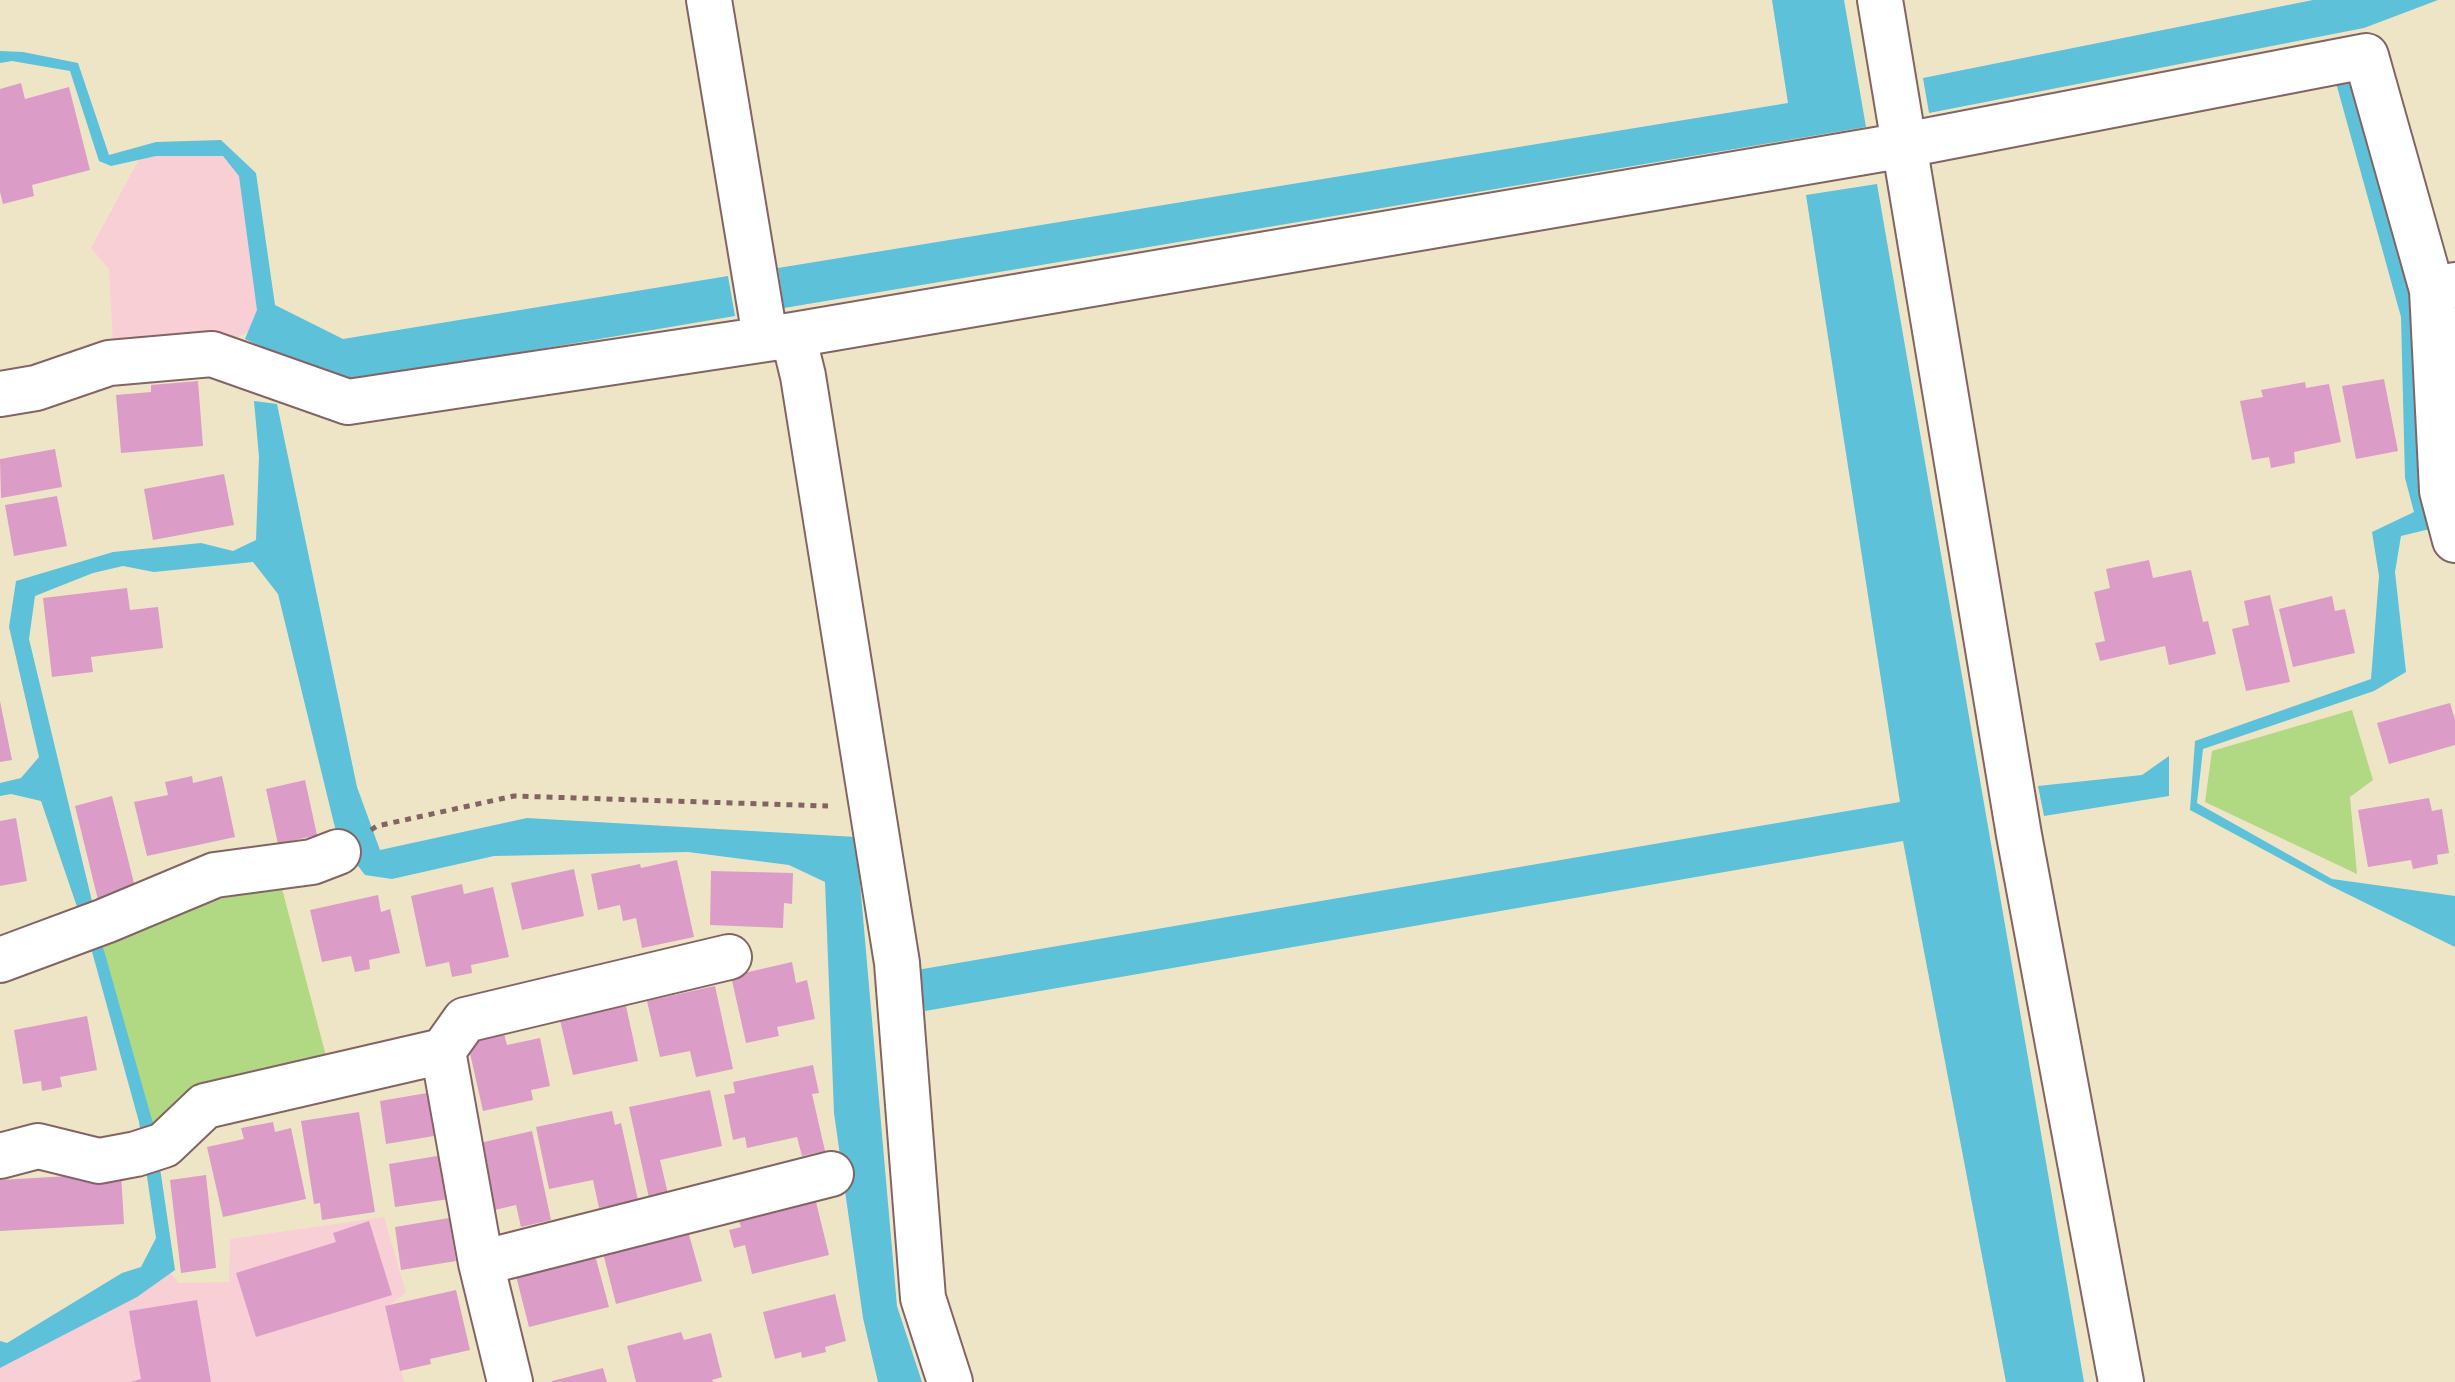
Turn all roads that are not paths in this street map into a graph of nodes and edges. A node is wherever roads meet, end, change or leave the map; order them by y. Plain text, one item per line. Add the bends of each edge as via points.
1 (709, 0) edge
2 (1880, 0) edge
3 (1905, 145) junction
4 (2443, 287) edge
5 (779, 336) junction
6 (0, 394) edge
7 (2455, 540) edge
8 (338, 852) dead end
9 (729, 957) dead end
10 (0, 960) edge
11 (443, 1051) junction
12 (0, 1156) edge
13 (831, 1174) dead end
14 (481, 1263) junction
15 (510, 1382) edge
16 (950, 1382) edge
17 (2121, 1382) edge

1 - 5 street
2 - 3 street
3 - 4 street via 2366,56
3 - 5 street
3 - 17 street via 2019,835
4 - 7 street via 2442,491
5 - 6 street via 348,402 212,354 109,363 36,388
5 - 16 street via 803,376 897,963 923,1298
8 - 10 street via 312,862 215,875
9 - 11 street via 465,1020
11 - 12 street via 205,1106 150,1149 99,1161 38,1146
11 - 14 street
13 - 14 street
14 - 15 street

